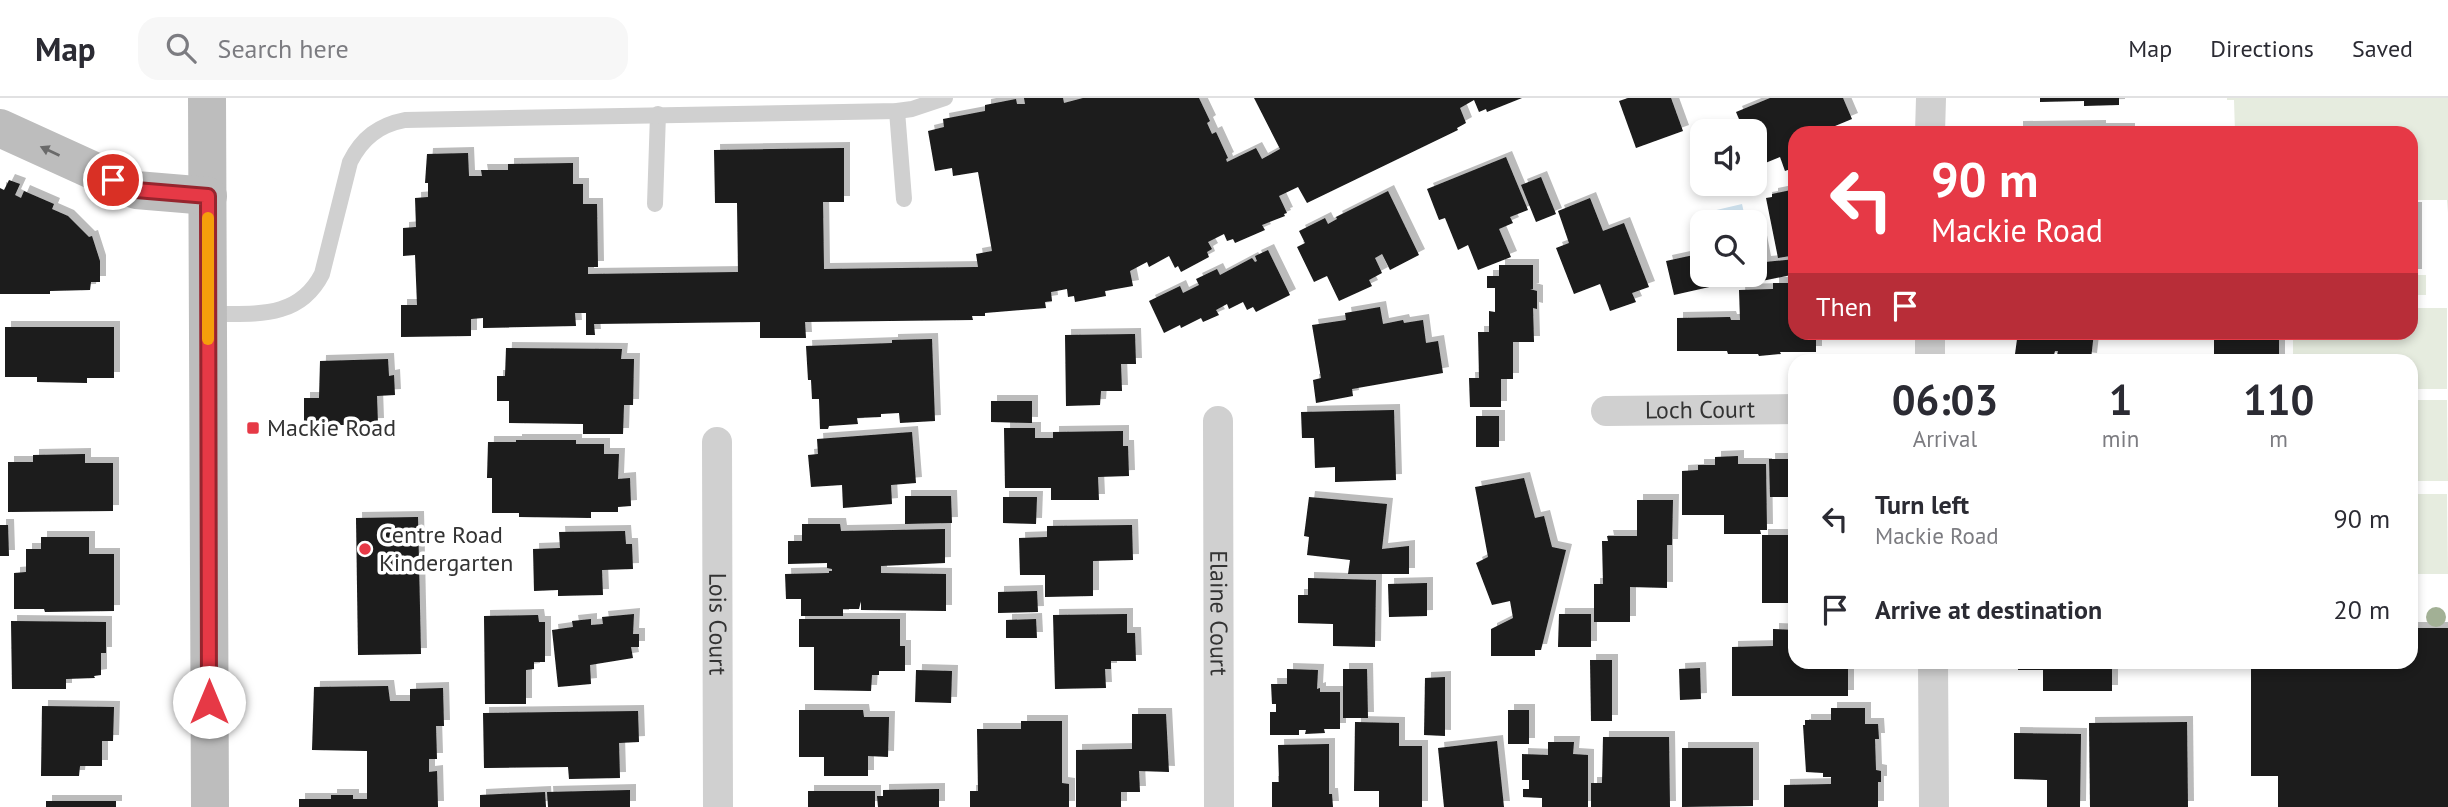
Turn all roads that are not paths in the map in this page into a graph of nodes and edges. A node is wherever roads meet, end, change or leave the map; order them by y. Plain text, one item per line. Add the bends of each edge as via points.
1 (207, 98) edge
2 (945, 98) edge
3 (1931, 98) edge
4 (897, 111) junction
5 (658, 114) junction
6 (1930, 126) edge
7 (0, 128) edge
8 (208, 196) junction
9 (904, 199) dead end
10 (655, 204) dead end
11 (207, 314) junction
12 (1788, 409) edge
13 (1606, 411) dead end
14 (1218, 421) dead end
15 (718, 442) dead end
16 (1933, 669) edge
17 (209, 807) edge
18 (718, 807) edge
19 (1219, 807) edge
20 (1934, 807) edge

1 - 8 main road
2 - 4 lane
3 - 6 street
4 - 5 lane
4 - 9 lane
5 - 10 lane
5 - 11 lane via 390,123 357,147 350,162 315,287 296,303 272,313
8 -> 7 main road via 136,190
8 - 11 main road
11 - 17 main road
12 - 13 street, Loch Court
14 - 19 street, Elaine Court
15 - 18 street, Lois Court
16 - 20 street

